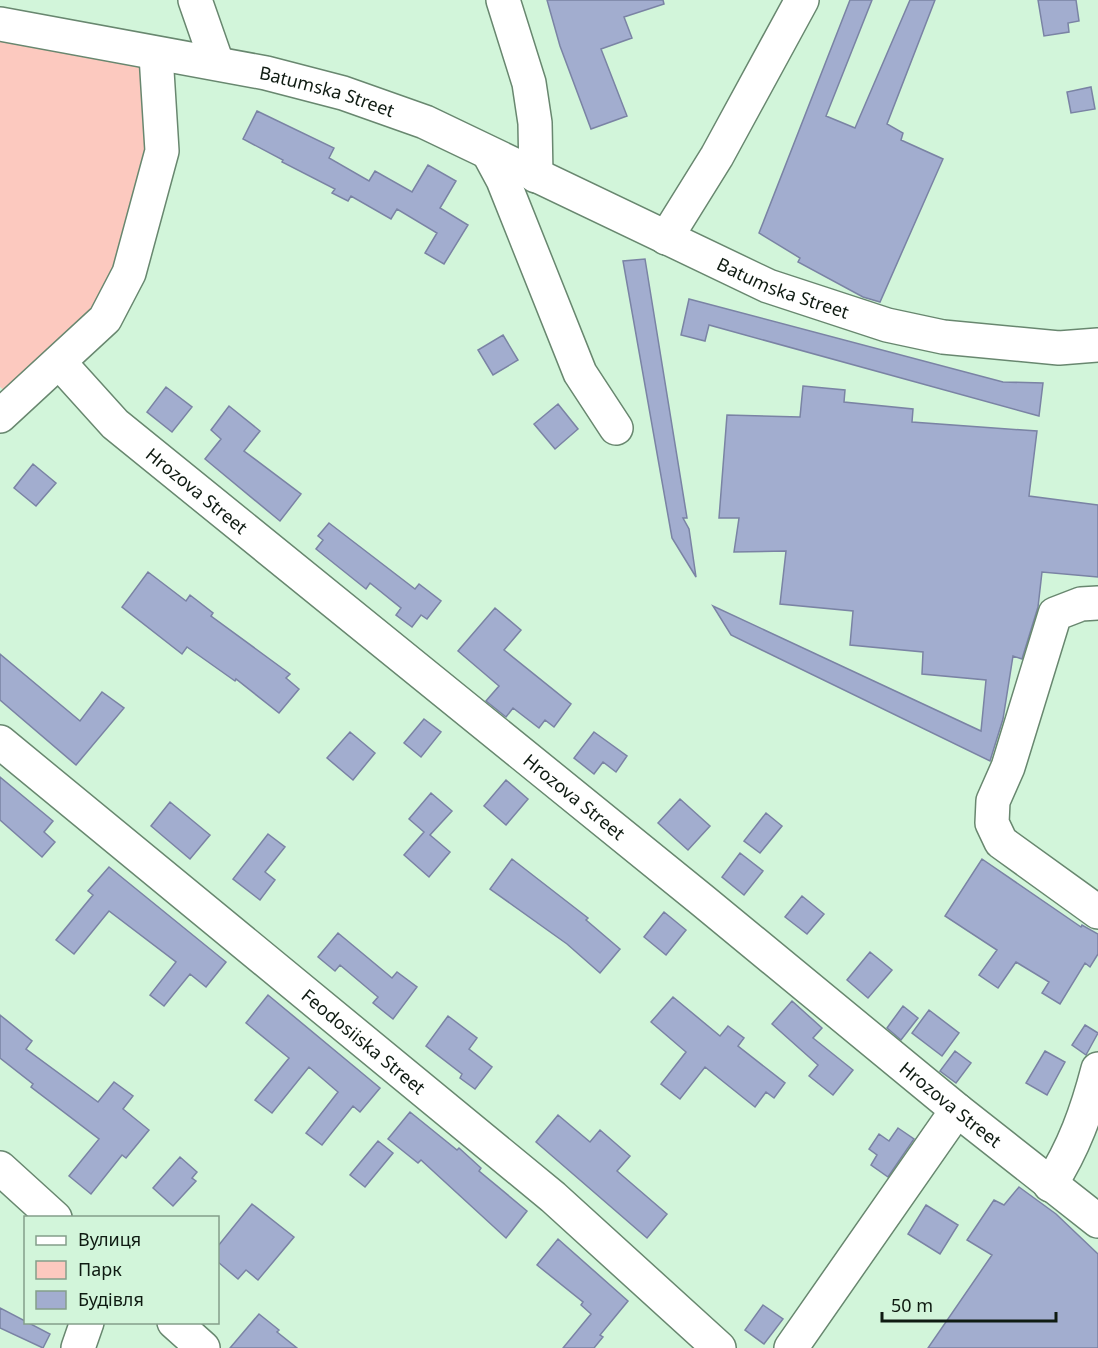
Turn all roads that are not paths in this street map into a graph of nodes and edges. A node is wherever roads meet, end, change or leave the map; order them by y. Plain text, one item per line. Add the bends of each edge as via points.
1 (195, 0) edge
2 (503, 0) edge
3 (802, 0) edge
4 (0, 24) edge
5 (156, 55) junction
6 (217, 63) junction
7 (489, 154) junction
8 (536, 176) junction
9 (666, 237) junction
10 (1098, 345) edge
11 (59, 362) junction
12 (5, 401) edge
13 (616, 428) dead end
14 (1098, 603) edge
15 (0, 742) edge
16 (1098, 912) edge
17 (1098, 1069) edge
18 (957, 1110) junction
19 (0, 1168) edge
20 (1050, 1185) junction
21 (53, 1216) edge
22 (1098, 1221) edge
23 (87, 1324) edge
24 (175, 1324) edge
25 (78, 1348) edge
26 (203, 1348) edge
27 (719, 1348) edge
28 (790, 1348) edge

1 - 6 street
2 - 8 street via 529,83
3 - 9 street via 717,156
4 - 5 street, Batumska Street
5 - 6 street, Batumska Street
5 - 11 street via 162,151 129,273 105,320
6 - 7 street, Batumska Street via 343,93 425,122
7 - 8 street, Batumska Street
7 - 13 street via 580,373
8 - 9 street, Batumska Street
9 - 10 street, Batumska Street via 768,286 887,326 943,337 1059,348
11 - 12 street
11 - 18 street, Hrozova Street via 115,424
14 - 16 street via 1081,604 1054,614 1008,766 993,801 992,823 1001,842
15 - 27 street, Feodosiiska Street via 553,1197
17 - 20 street via 1086,1116 1064,1165
18 - 20 street, Hrozova Street
18 - 28 street
19 - 21 street
20 - 22 street, Hrozova Street
23 - 25 street
24 - 26 street

